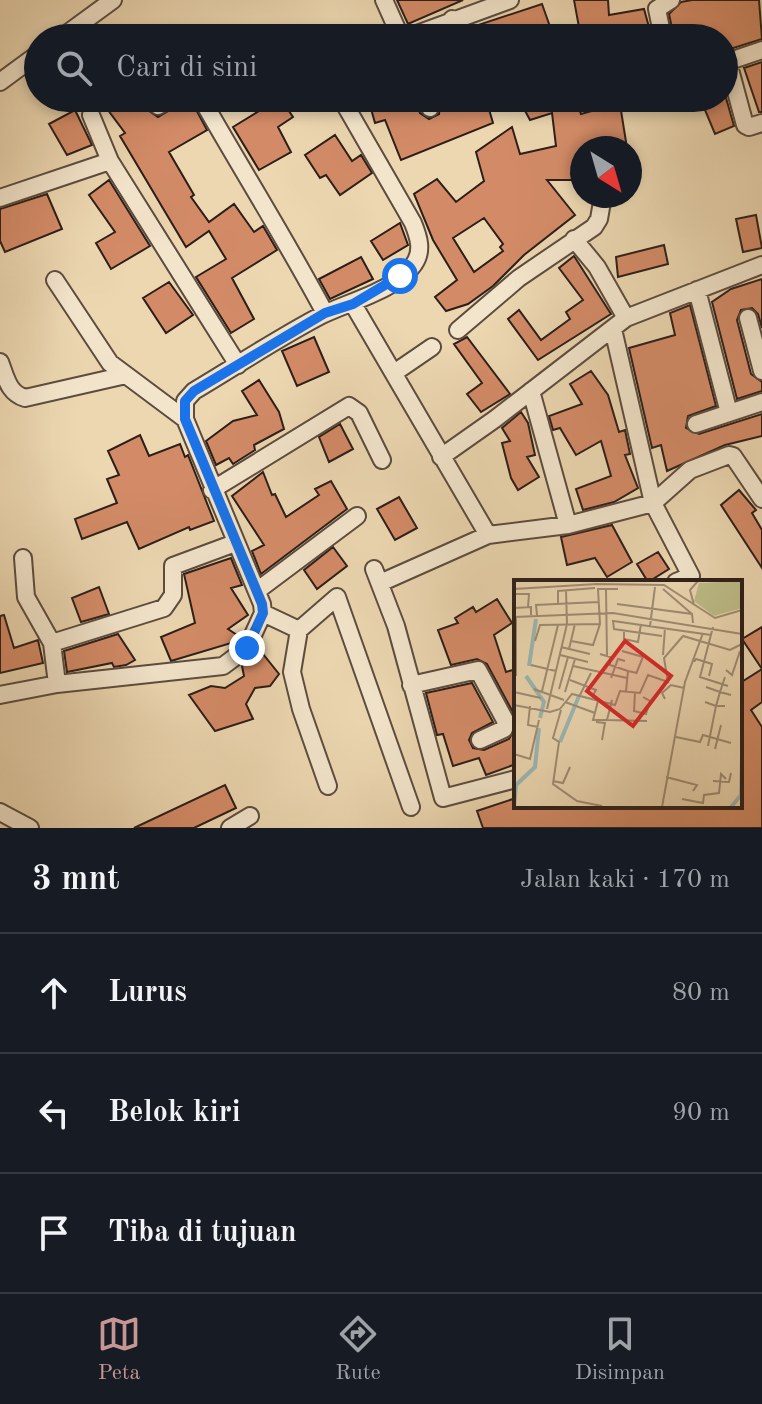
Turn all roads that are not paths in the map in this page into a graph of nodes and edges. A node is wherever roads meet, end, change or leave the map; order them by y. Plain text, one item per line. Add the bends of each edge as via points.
1 (113, 0) edge
2 (384, 0) edge
3 (510, 0) edge
4 (671, 0) edge
5 (485, 4) edge
6 (452, 19) junction
7 (80, 24) edge
8 (401, 24) edge
9 (440, 24) edge
10 (455, 24) edge
11 (660, 24) edge
12 (762, 50) edge
13 (738, 59) edge
14 (24, 64) edge
15 (0, 82) edge
16 (738, 102) edge
17 (210, 112) edge
18 (349, 112) edge
19 (91, 115) dead end
20 (762, 123) edge
21 (110, 161) junction
22 (0, 198) edge
23 (601, 208) edge
24 (574, 239) junction
25 (762, 265) edge
26 (55, 280) dead end
27 (697, 290) junction
28 (353, 304) junction
29 (325, 313) junction
30 (748, 318) dead end
31 (619, 323) junction
32 (458, 330) dead end
33 (432, 347) dead end
34 (0, 362) edge
35 (238, 365) junction
36 (762, 371) edge
37 (394, 373) junction
38 (126, 375) junction
39 (531, 391) junction
40 (762, 402) edge
41 (729, 413) junction
42 (185, 419) junction
43 (696, 424) dead end
44 (441, 457) junction
45 (382, 460) dead end
46 (212, 490) junction
47 (762, 499) edge
48 (653, 503) junction
49 (357, 516) dead end
50 (568, 525) junction
51 (488, 535) junction
52 (235, 543) junction
53 (23, 558) dead end
54 (687, 580) edge
55 (258, 590) junction
56 (263, 613) junction
57 (299, 630) junction
58 (52, 643) junction
59 (57, 684) junction
60 (411, 685) junction
61 (0, 695) edge
62 (480, 740) dead end
63 (514, 780) edge
64 (328, 786) dead end
65 (411, 807) dead end
66 (0, 812) edge
67 (250, 816) dead end
68 (30, 828) edge
69 (230, 828) edge

1 - 7 street
2 - 8 street
3 - 5 street
4 - 11 street via 657,9
5 - 6 street
6 - 9 street
6 - 10 street
12 - 13 street
14 - 15 street
16 - 20 street via 745,125
17 - 29 street
18 - 28 street via 413,223 420,246 409,270
19 - 21 street
21 - 22 street
21 - 35 street
23 - 24 street via 599,219
24 - 31 street via 597,267
24 - 32 street
25 - 27 street
26 - 38 street via 110,363
27 - 31 street
27 - 41 street
28 - 29 street
28 - 37 street
29 - 35 street
30 - 36 street
31 - 39 street
31 - 48 street
33 - 37 street
34 - 38 street via 9,387 25,398
35 - 42 street via 194,391 185,401
37 - 44 street
38 - 42 street
39 - 44 street
39 - 50 street
40 - 41 street
41 - 43 street
42 - 46 street
44 - 51 street
45 - 46 street via 359,413 349,406
46 - 52 street
47 - 48 street via 733,456 694,469
48 - 50 street
48 - 54 street
49 - 55 street
50 - 51 street
51 - 60 street via 379,582
52 - 55 street
52 - 58 street via 173,566 173,595 164,608
53 - 58 street via 26,597
55 - 56 street
56 - 57 street
56 - 59 street via 247,648 223,666
57 - 64 street via 292,672
57 - 65 street via 337,597
58 - 59 street
59 - 61 street
60 - 62 street via 478,670 506,722 504,729
60 - 63 street via 443,798
66 - 68 street
67 - 69 street

